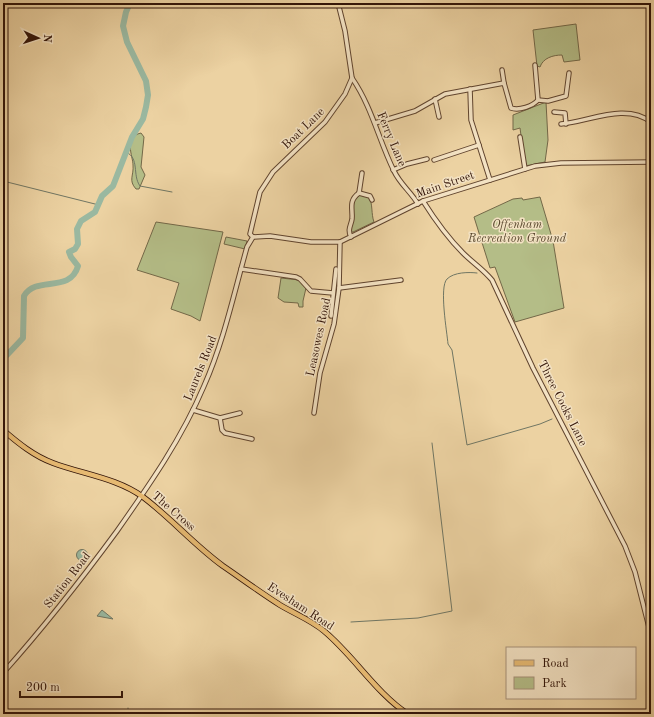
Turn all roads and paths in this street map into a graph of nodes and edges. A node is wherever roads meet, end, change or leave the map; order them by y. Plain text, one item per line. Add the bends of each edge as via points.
1 (338, 3) edge
2 (535, 65) dead end
3 (502, 70) dead end
4 (569, 73) dead end
5 (352, 78) junction
6 (504, 83) junction
7 (470, 89) junction
8 (435, 99) junction
9 (538, 100) junction
10 (554, 112) dead end
11 (439, 117) dead end
12 (651, 122) edge
13 (375, 123) junction
14 (561, 124) dead end
15 (566, 124) junction
16 (520, 137) dead end
17 (479, 145) junction
18 (522, 153) junction
19 (516, 154) dead end
20 (427, 159) dead end
21 (434, 160) dead end
22 (651, 162) edge
23 (525, 169) junction
24 (393, 170) junction
25 (362, 173) dead end
26 (356, 180) dead end
27 (490, 180) junction
28 (361, 181) junction
29 (359, 193) junction
30 (371, 196) dead end
31 (424, 201) junction
32 (418, 204) junction
33 (651, 221) edge
34 (253, 237) junction
35 (351, 237) junction
36 (340, 242) junction
37 (651, 249) edge
38 (241, 269) junction
39 (336, 269) dead end
40 (401, 280) dead end
41 (339, 288) junction
42 (333, 294) junction
43 (331, 316) dead end
44 (193, 410) junction
45 (240, 413) dead end
46 (314, 413) dead end
47 (220, 418) junction
48 (3, 430) edge
49 (252, 439) dead end
50 (142, 496) junction
51 (193, 541) joint
52 (651, 635) edge
53 (3, 673) edge
54 (408, 714) edge

1 - 5 street
2 - 9 street
3 - 6 street
4 - 9 street via 566,96 548,101
5 - 13 street, Ferry Lane via 363,95
5 - 34 street, Boat Lane via 345,94 325,122 281,162 260,192 250,234
6 - 7 street
6 - 9 street via 513,110 534,104
7 - 8 street via 445,94
7 - 17 street via 473,127
8 - 11 street
8 - 13 street via 415,111
10 - 15 street via 565,113
12 - 15 street via 638,115 617,113
13 - 24 street, Ferry Lane
14 - 15 street
16 - 18 street
17 - 21 street
17 - 27 street
18 - 19 street
18 - 23 street
20 - 24 street
22 - 23 street, Main Street via 554,163
23 - 27 street, Main Street
24 - 32 street, Ferry Lane
25 - 28 street
26 - 28 street
27 - 31 street, Main Street
28 - 29 street
29 - 30 street
29 - 35 street via 353,198 350,208
31 - 32 street, Main Street
31 - 52 street, Three Cocks Lane via 447,235 492,280 625,546 635,572
32 - 35 street, Main Street
33 - 37 street
34 - 36 street, Main Street
34 - 38 street, Laurels Road via 247,246
35 - 36 street, Main Street
36 - 41 street, Leasowes Road
38 - 42 street via 300,278 311,291
38 - 44 street, Laurels Road via 223,336
39 - 42 street
40 - 41 street
41 - 46 street, Leasowes Road via 334,324 320,373
42 - 43 street
44 - 47 street
44 - 50 street, Laurels Road
45 - 47 street
47 - 49 street via 225,433
48 - 50 main road via 27,450 52,463 100,477
50 - 51 main road, The Cross
50 - 53 street, Station Road via 89,569
51 - 54 main road, Evesham Road via 224,567 281,606 323,630

